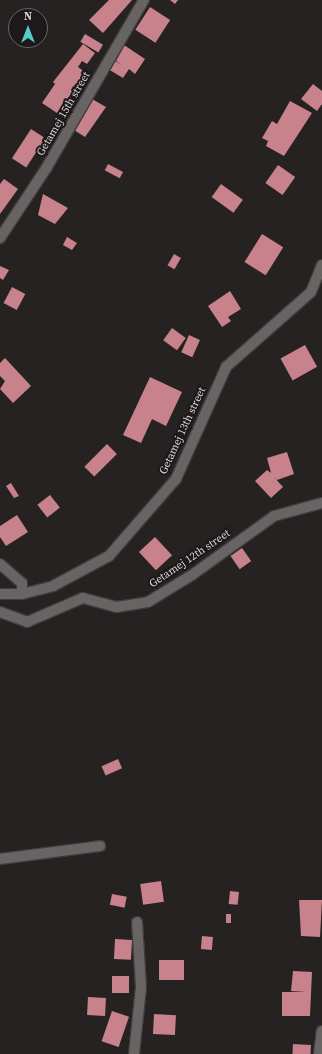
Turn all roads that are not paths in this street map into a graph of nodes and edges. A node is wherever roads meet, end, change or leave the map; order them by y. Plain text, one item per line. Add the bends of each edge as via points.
1 (144, 0) edge
2 (0, 238) edge
3 (322, 265) edge
4 (322, 503) edge
5 (0, 564) edge
6 (0, 594) edge
7 (22, 594) junction
8 (0, 612) edge
9 (100, 846) dead end
10 (0, 859) edge
11 (137, 922) dead end
12 (322, 1031) edge
13 (134, 1054) edge
14 (319, 1054) edge

1 - 2 street, Getamej 15th street via 47,167
3 - 7 street, Getamej 13th street via 312,292 226,367 176,479 109,556 53,586
4 - 8 street, Getamej 12th street via 274,516 192,575 148,602 117,607 83,598 27,622
5 - 7 street via 22,583
6 - 7 street, Getamej 13th street
9 - 10 street
11 - 13 street via 141,987
12 - 14 street

